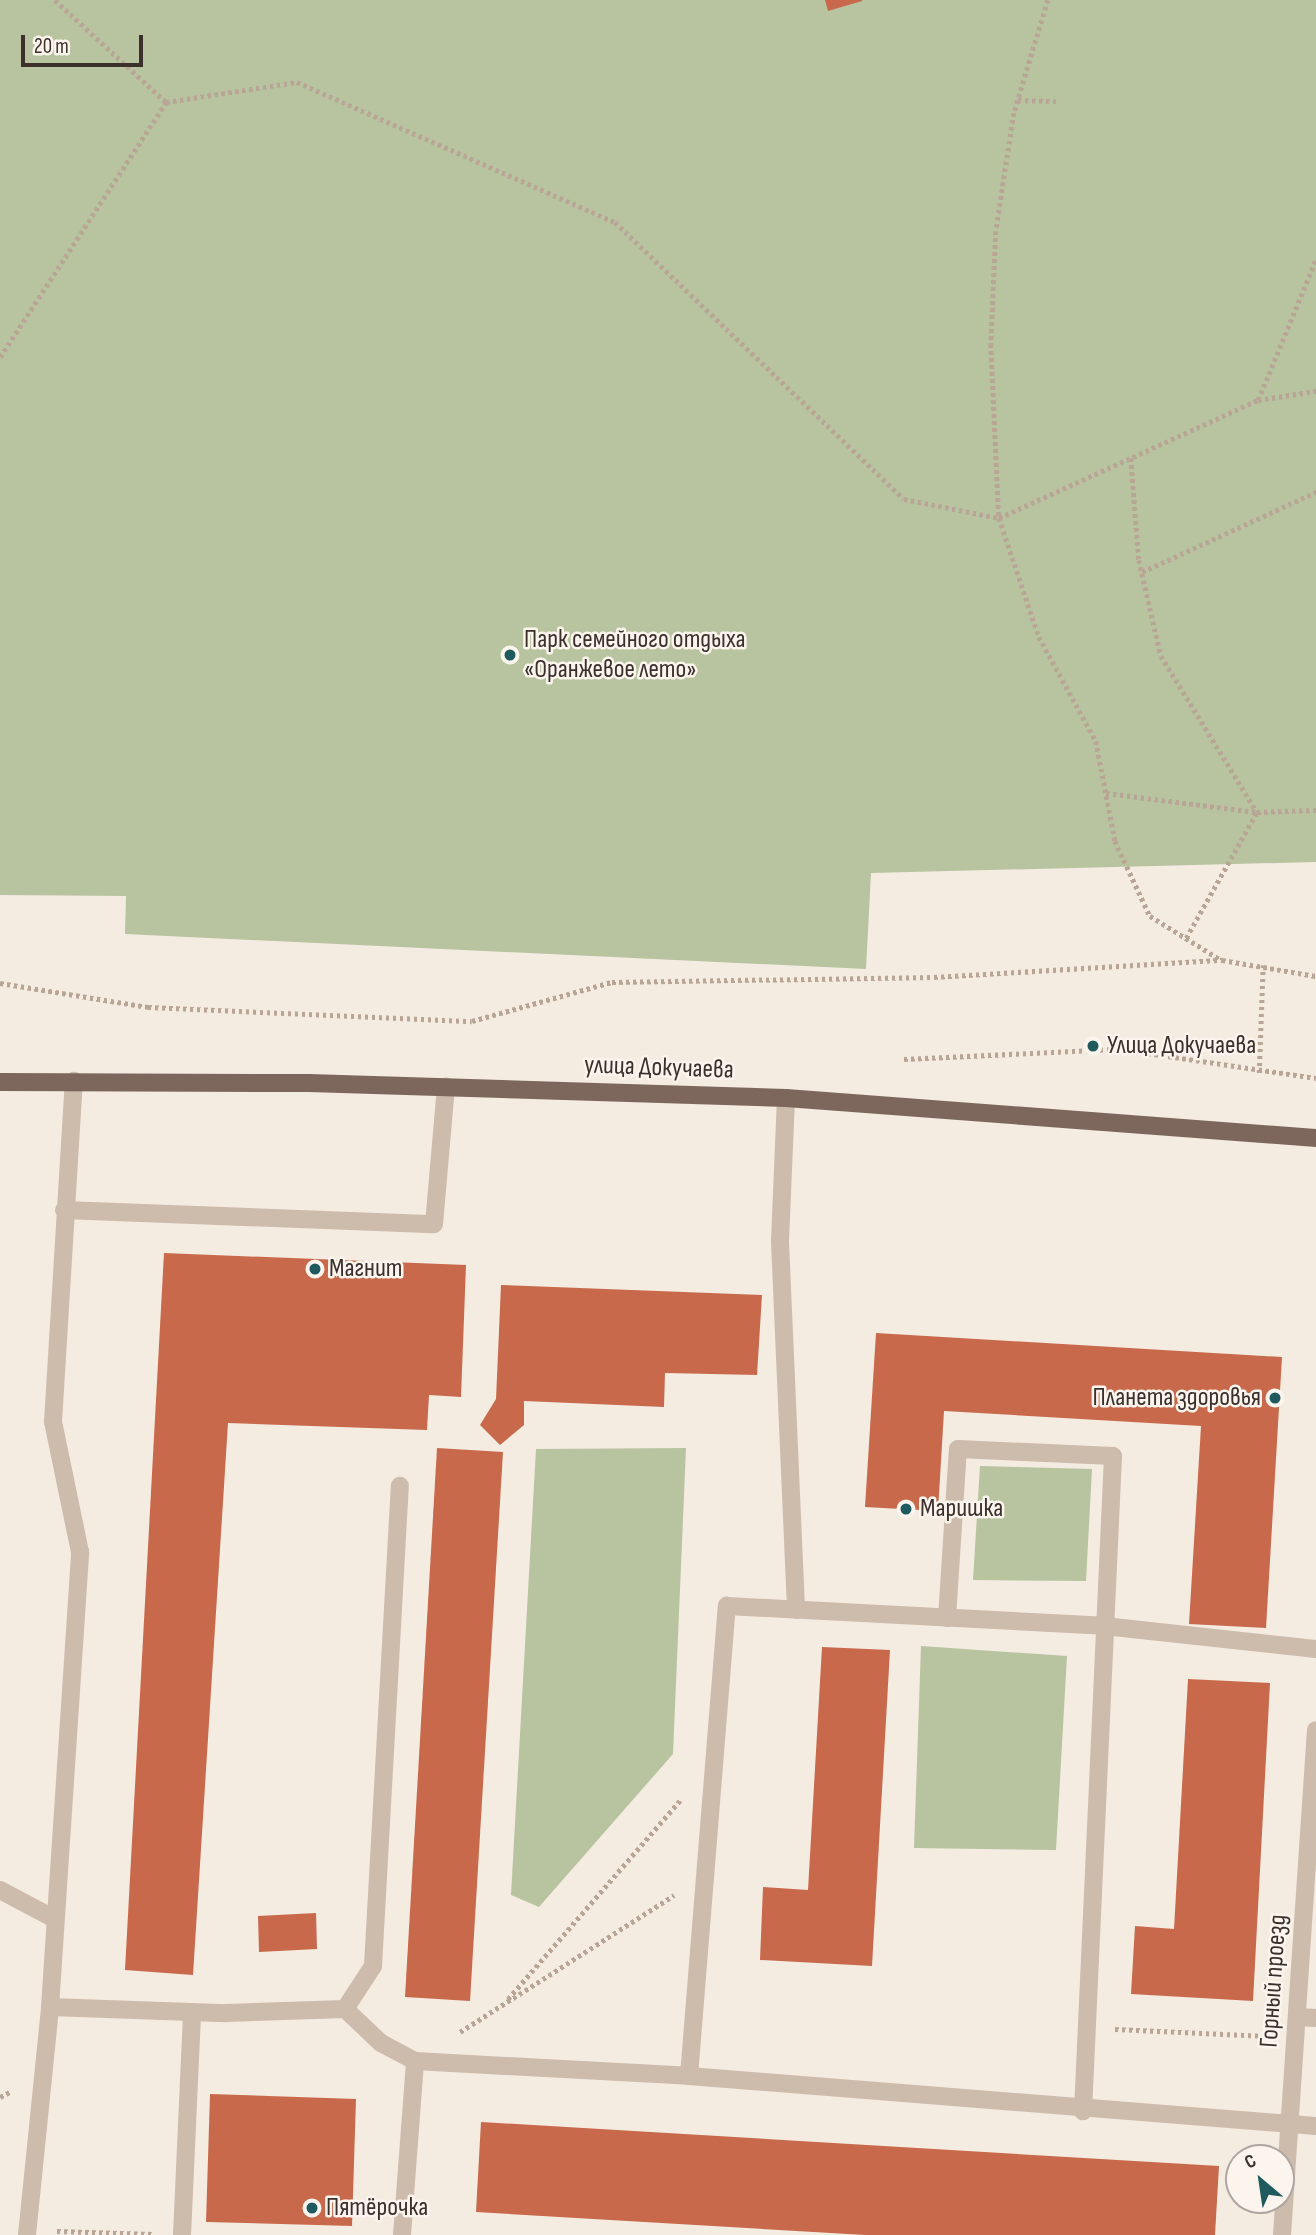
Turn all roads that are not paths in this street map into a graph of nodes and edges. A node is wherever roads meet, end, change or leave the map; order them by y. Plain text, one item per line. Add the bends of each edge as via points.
1 (74, 1081) junction
2 (0, 1082) edge
3 (446, 1087) junction
4 (786, 1098) junction
5 (1316, 1138) edge
6 (64, 1210) junction
7 (400, 1486) dead end
8 (796, 1610) junction
9 (947, 1618) junction
10 (1104, 1626) junction
11 (1316, 1649) edge
12 (1316, 1730) edge
13 (0, 1890) edge
14 (55, 1919) junction
15 (50, 2007) junction
16 (345, 2009) junction
17 (192, 2012) junction
18 (1307, 2018) edge
19 (415, 2061) junction
20 (690, 2076) junction
21 (1083, 2110) junction
22 (1291, 2125) junction
23 (1316, 2126) edge
24 (27, 2233) edge
25 (182, 2235) edge
26 (402, 2235) edge
27 (1282, 2235) edge

1 - 2 main road, улица Докучаева
1 - 3 main road, улица Докучаева
1 - 6 street
3 - 4 main road, улица Докучаева
3 - 6 street via 434,1224
4 - 5 main road, улица Докучаева
4 - 8 street via 780,1242
6 - 14 street via 52,1422 80,1552
7 - 16 street via 373,1966
8 - 9 street
8 - 20 street via 727,1606
9 - 10 street
9 - 10 street via 958,1448 1100,1455 1112,1456
10 - 11 street
10 - 21 street
12 - 18 street, Горный проезд
13 - 14 street
14 - 15 street
15 - 17 street
15 - 24 street
16 - 17 street
16 - 19 street via 381,2043
17 - 25 street
18 - 22 street, Горный проезд via 1297,2038
19 - 20 street
19 - 26 street
20 - 21 street
21 - 22 street
22 - 23 street
22 - 27 street, Горный проезд

